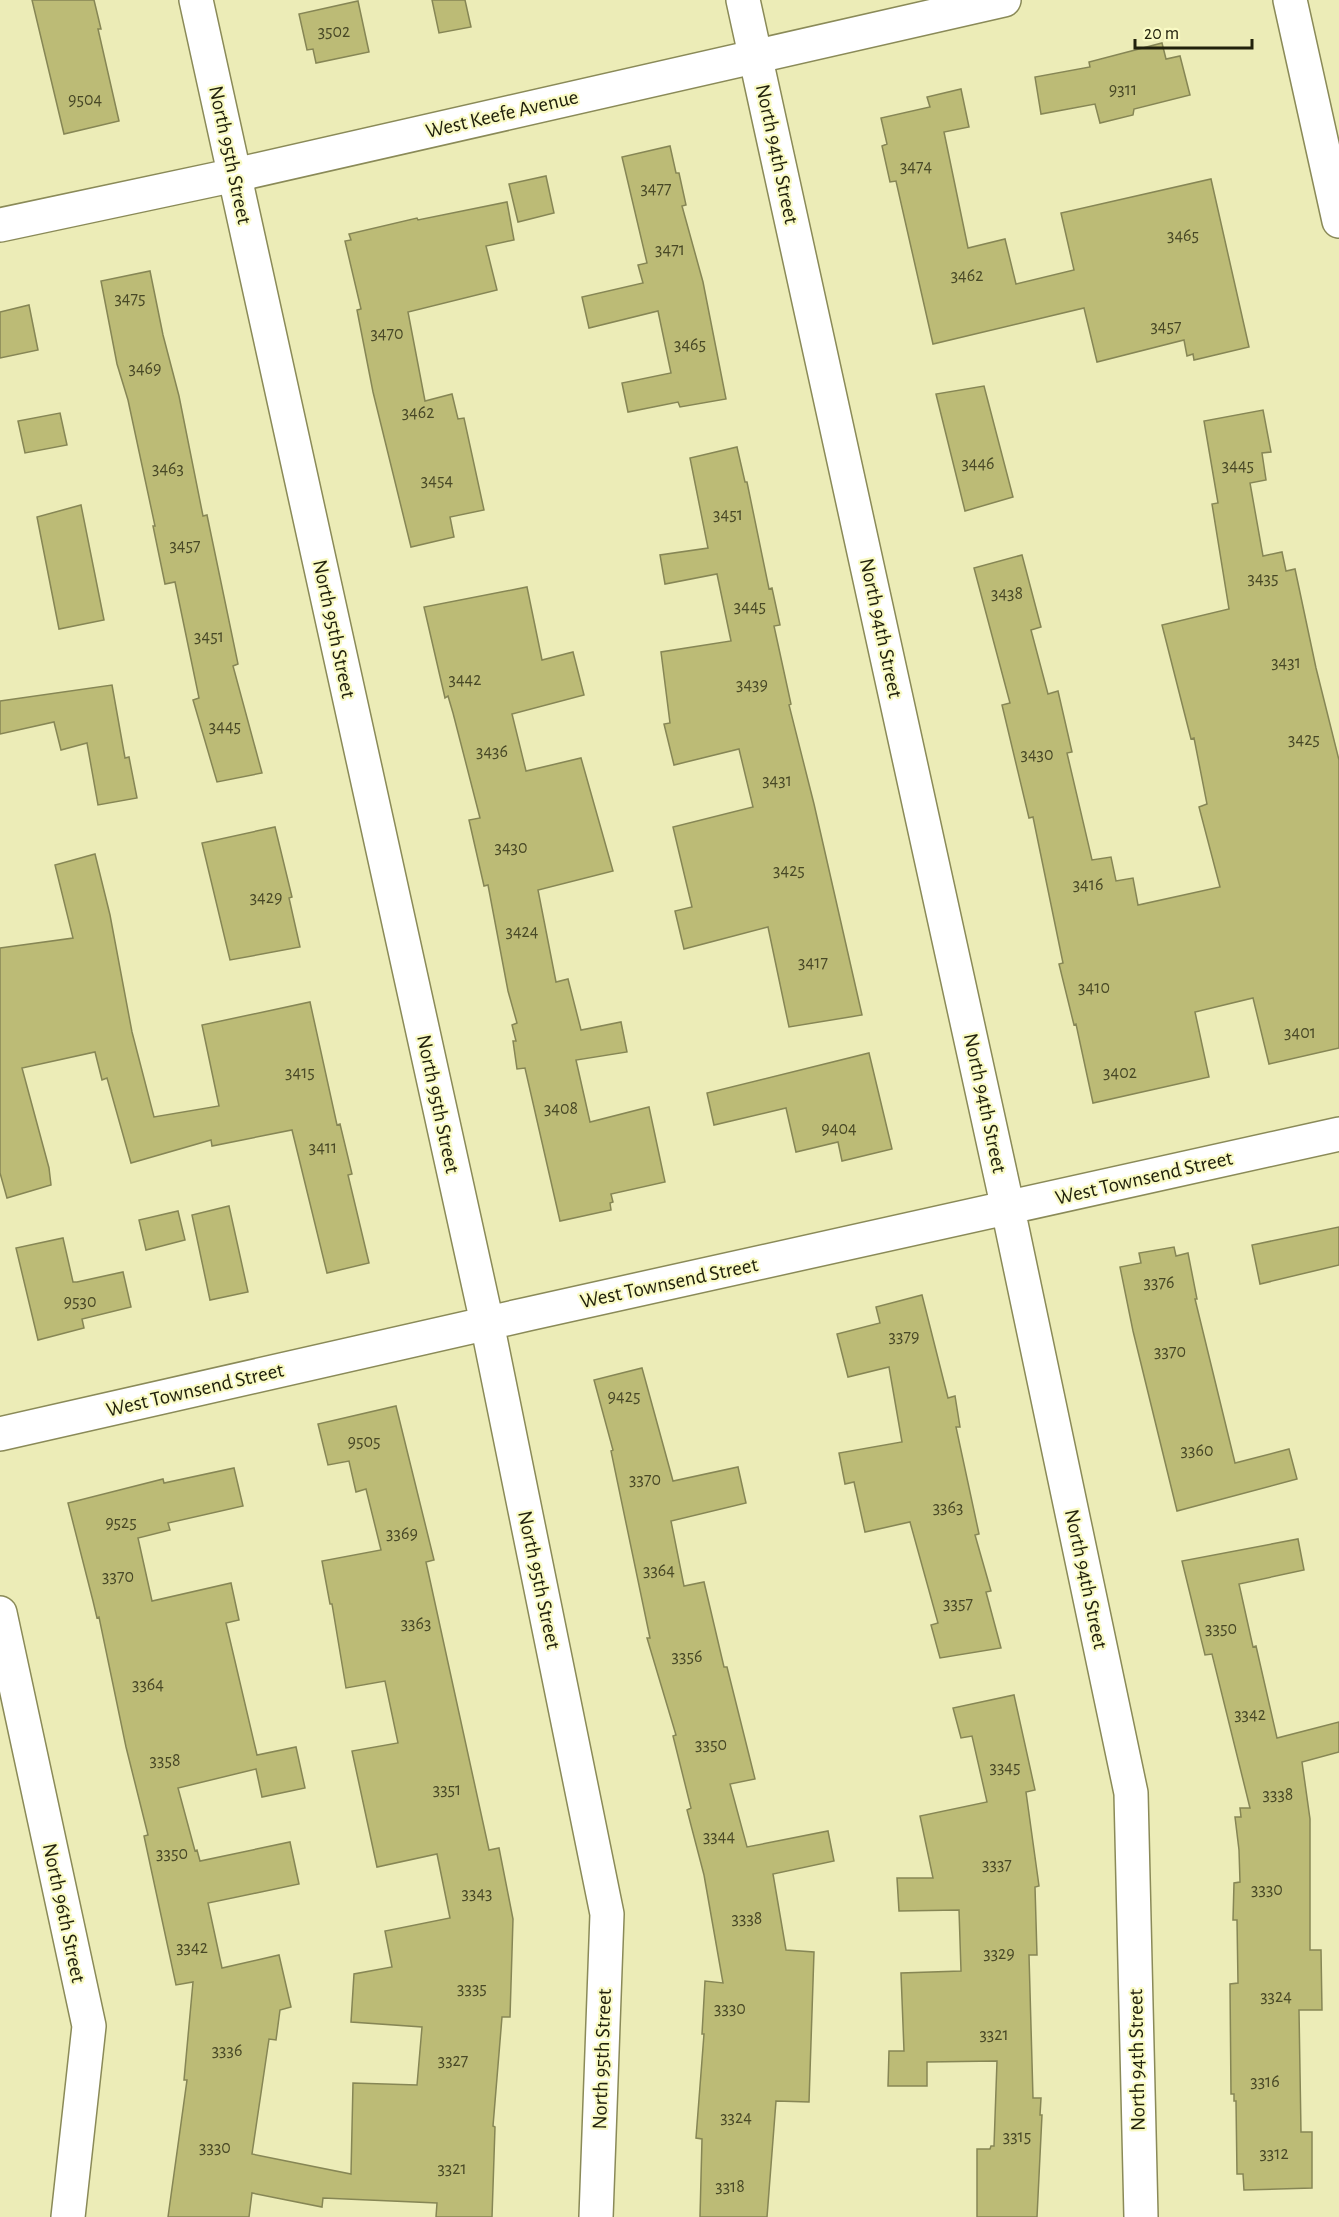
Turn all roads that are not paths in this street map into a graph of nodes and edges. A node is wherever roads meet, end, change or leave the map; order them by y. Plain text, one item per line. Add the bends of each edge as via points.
1 (196, 0) edge
2 (743, 0) edge
3 (1004, 0) edge
4 (1290, 0) edge
5 (755, 57) junction
6 (235, 175) junction
7 (1339, 221) edge
8 (0, 225) edge
9 (1339, 1134) edge
10 (1008, 1209) junction
11 (487, 1323) junction
12 (0, 1434) edge
13 (0, 1613) edge
14 (68, 2217) edge
15 (596, 2217) edge
16 (1141, 2217) edge

1 - 6 street, North 95th Street
2 - 5 street, North 94th Street
3 - 5 street, West Keefe Avenue
4 - 7 street
5 - 6 street, West Keefe Avenue
5 - 10 street, North 94th Street
6 - 8 street, West Keefe Avenue
6 - 11 street, North 95th Street
9 - 10 street, West Townsend Street
10 - 11 street, West Townsend Street
10 - 16 street, North 94th Street via 1131,1793
11 - 12 street, West Townsend Street
11 - 15 street, North 95th Street via 608,1914
13 - 14 street, North 96th Street via 88,2026

